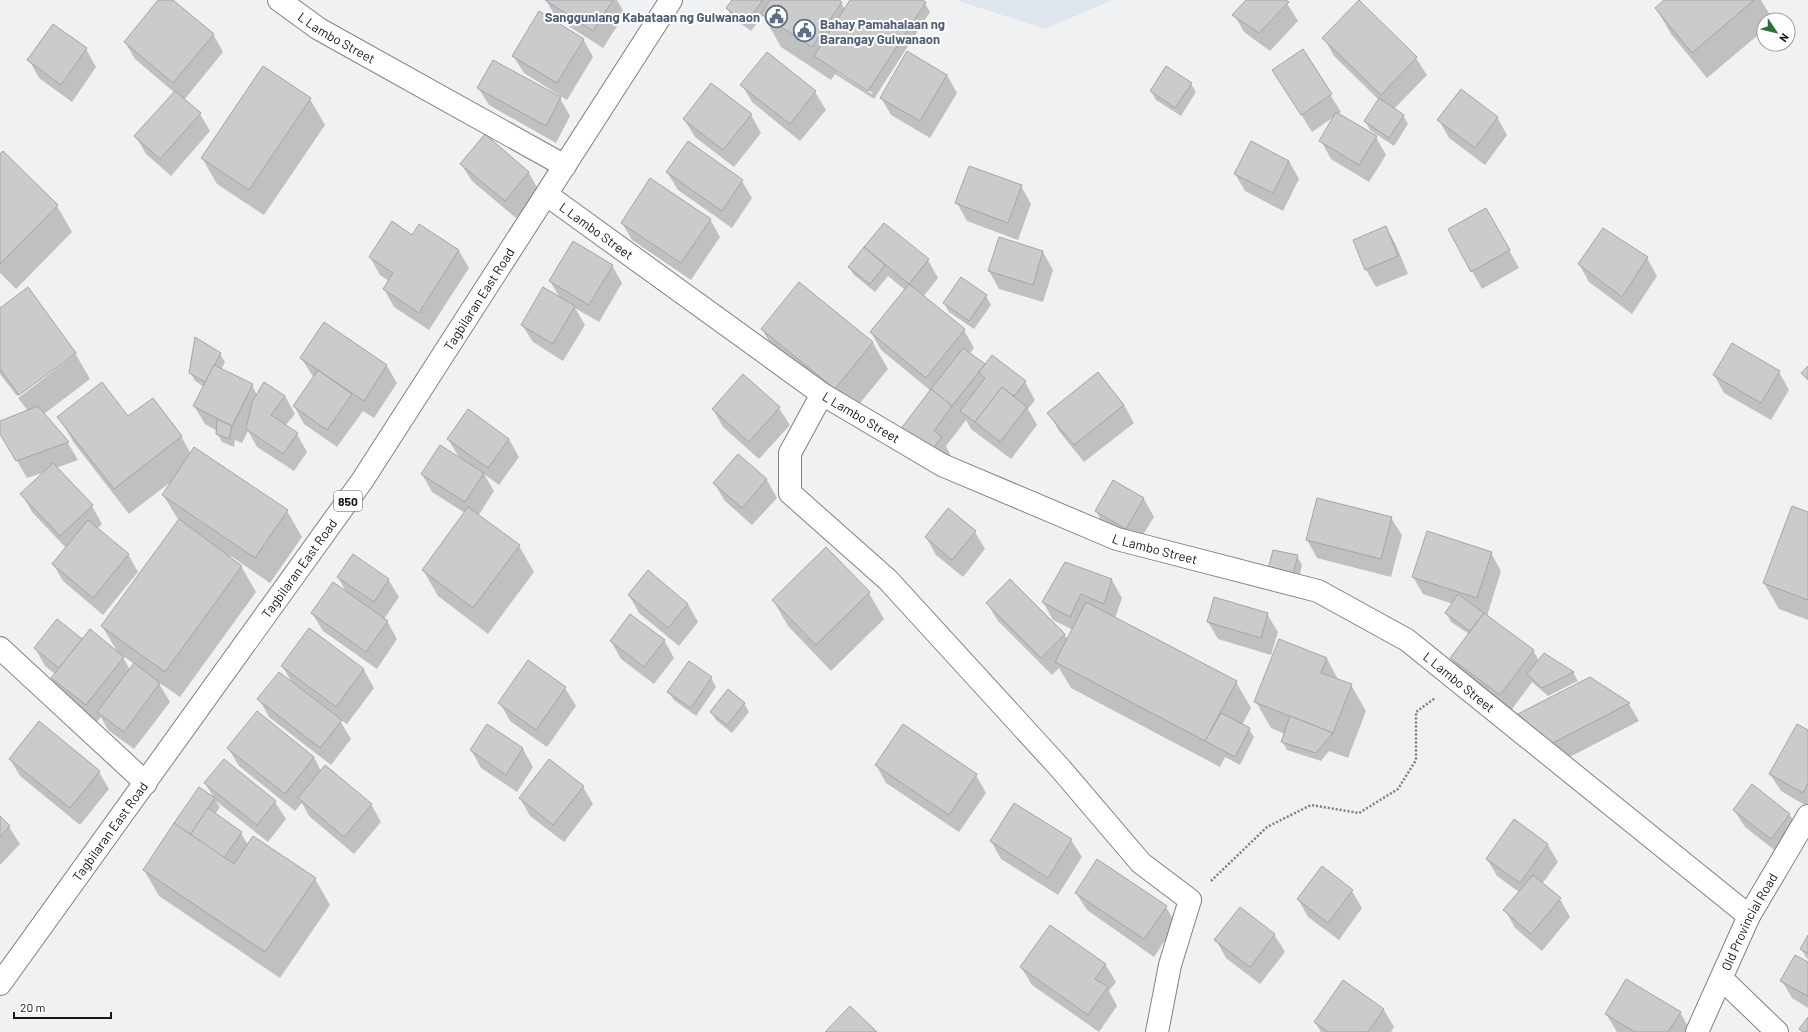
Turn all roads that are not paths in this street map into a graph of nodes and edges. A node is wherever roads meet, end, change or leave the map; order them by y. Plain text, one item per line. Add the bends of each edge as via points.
1 (279, 0) edge
2 (671, 0) edge
3 (565, 166) junction
4 (547, 195) junction
5 (822, 394) junction
6 (0, 648) edge
7 (146, 783) junction
8 (1808, 816) edge
9 (1749, 916) junction
10 (1722, 979) junction
11 (0, 984) edge
12 (1157, 1032) edge
13 (1697, 1032) edge
14 (1777, 1032) edge

1 - 3 street, L Lambo Street via 319,29
2 - 3 street, Tagbilaran East Road / 850
3 - 4 street, Tagbilaran East Road / 850
4 - 5 street, L Lambo Street
4 - 7 street, Tagbilaran East Road / 850 via 362,481
5 - 9 street, L Lambo Street via 942,466 1117,538 1318,591 1407,640
5 - 12 street via 790,453 790,493 888,580 1060,768 1140,863 1190,900 1170,965
6 - 7 street
7 - 11 street, Tagbilaran East Road / 850
8 - 9 street, Old Provincial Road
9 - 10 street, Old Provincial Road
10 - 13 street, Old Provincial Road
10 - 14 street

